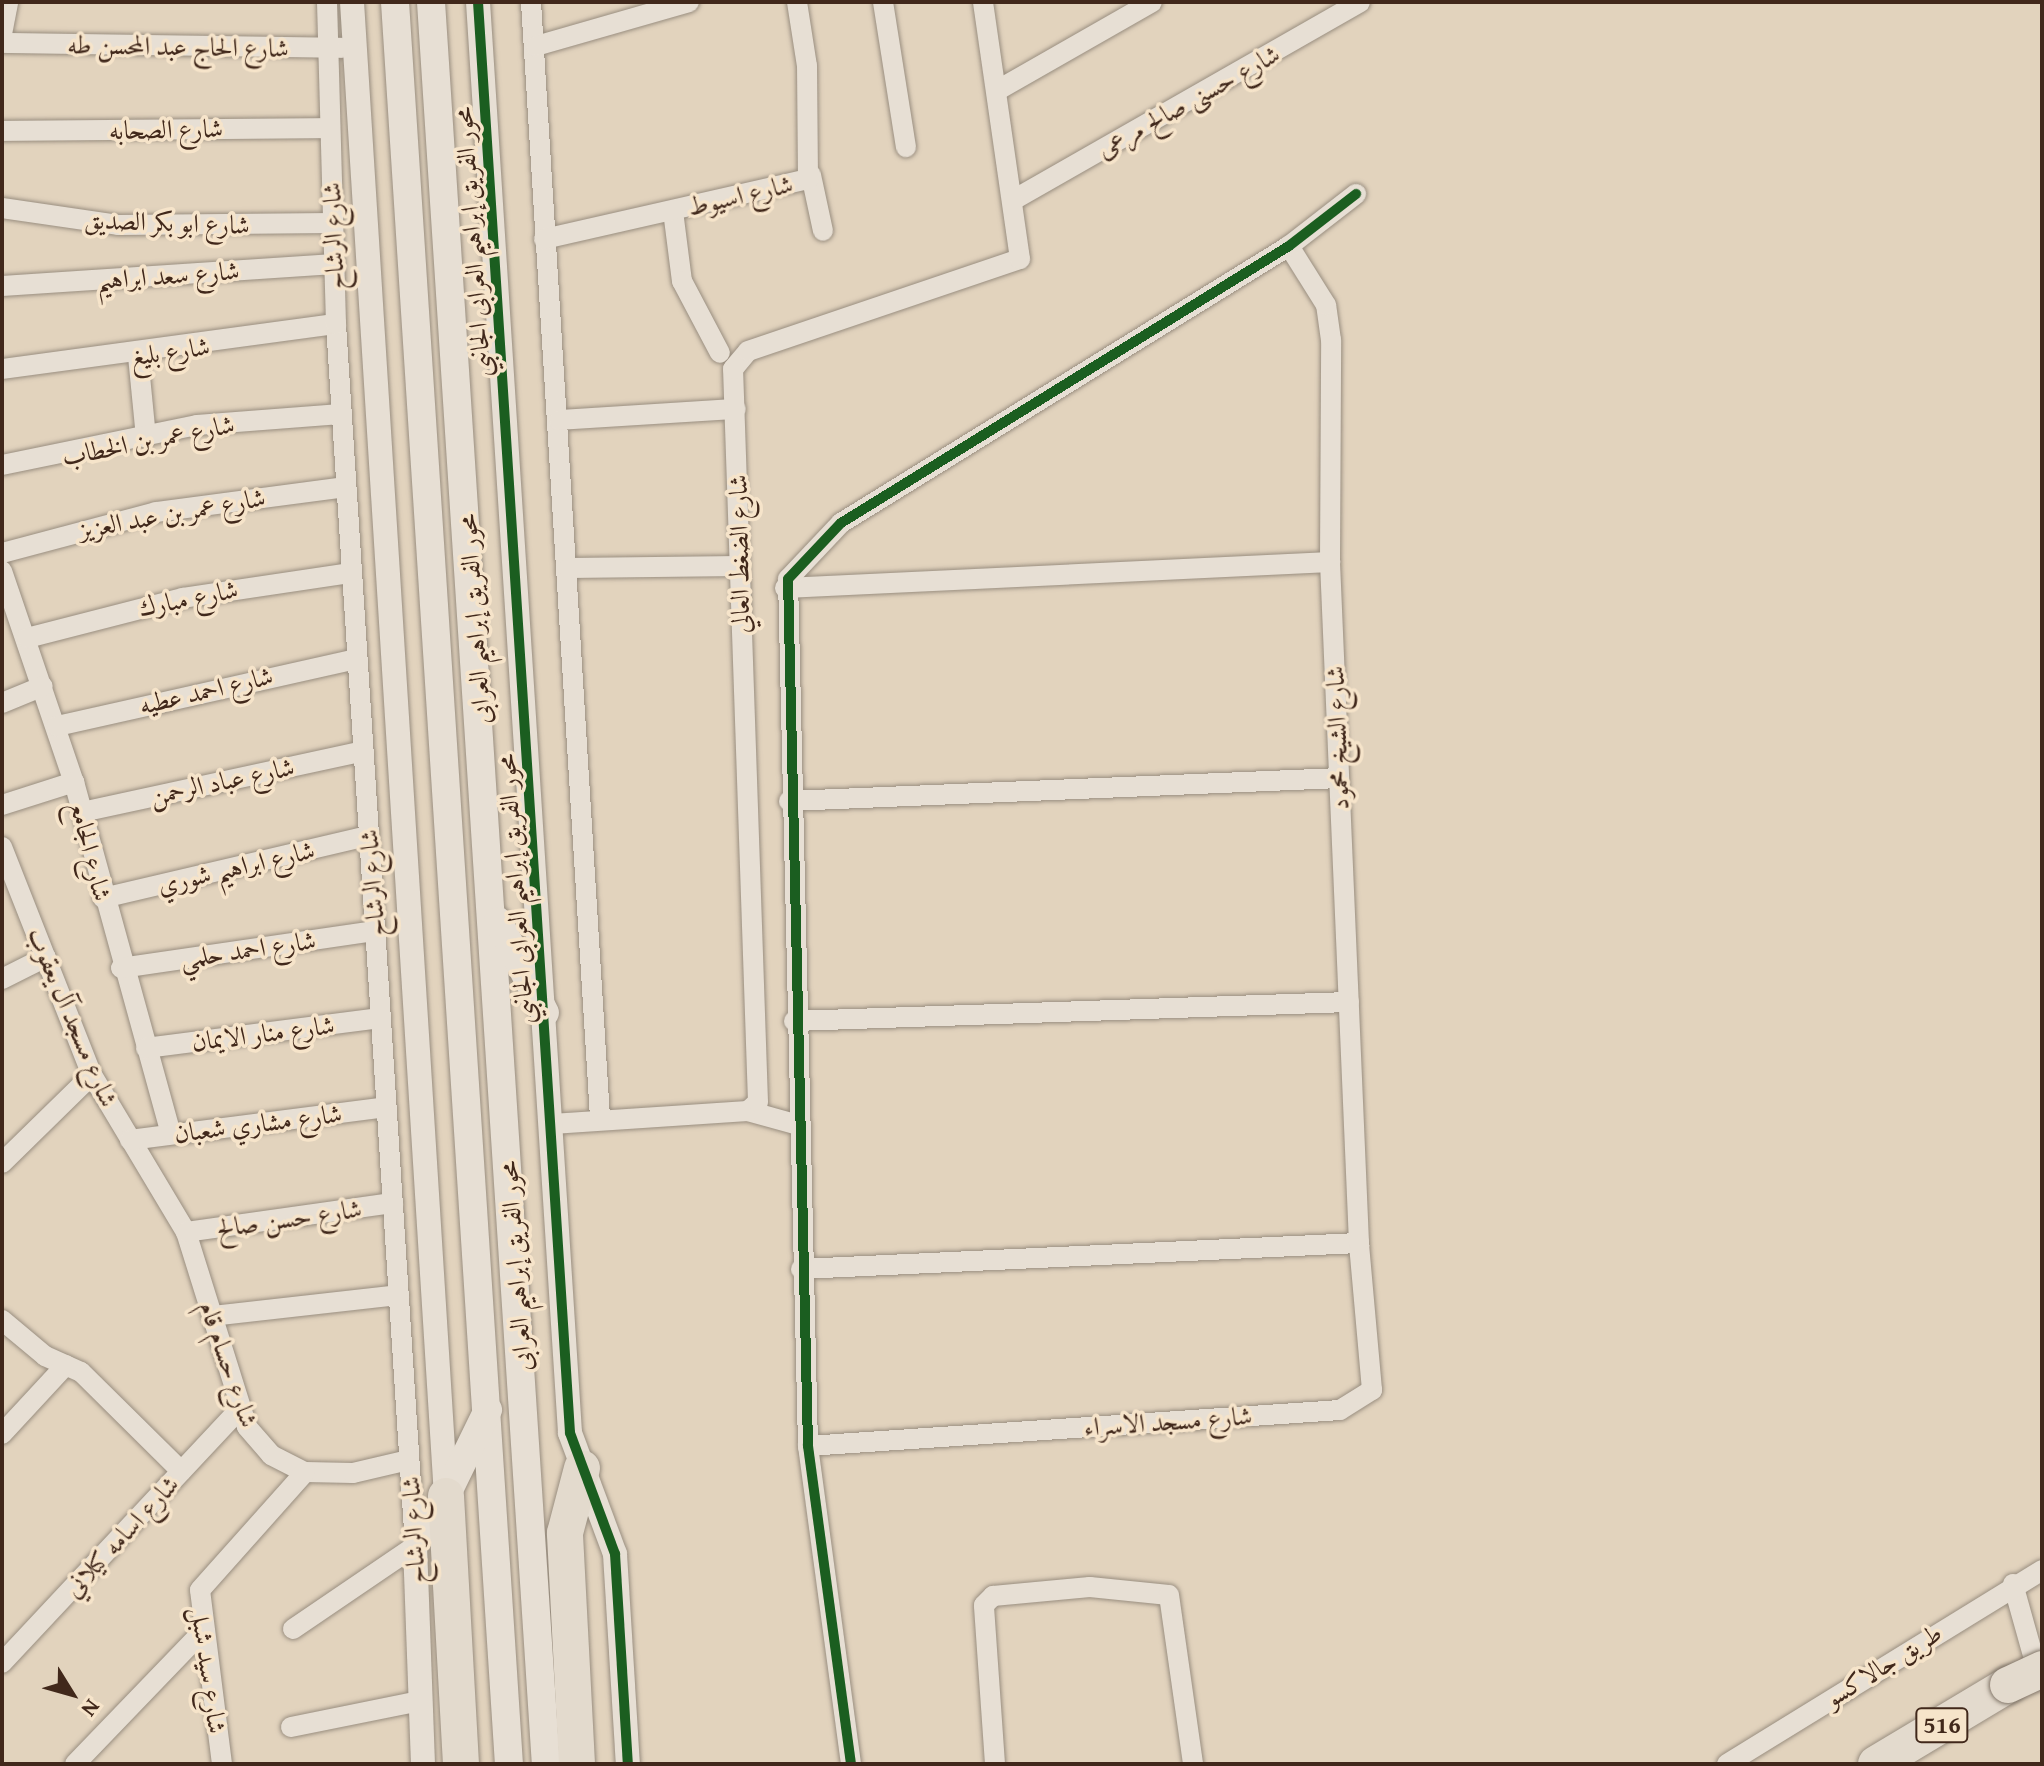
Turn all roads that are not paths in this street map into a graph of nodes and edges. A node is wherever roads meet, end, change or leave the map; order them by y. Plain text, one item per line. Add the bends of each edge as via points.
1 (327, 2) edge
2 (352, 2) edge
3 (395, 2) edge
4 (431, 2) edge
5 (478, 2) edge
6 (531, 2) edge
7 (689, 2) edge
8 (797, 2) edge
9 (883, 2) edge
10 (983, 2) edge
11 (1152, 2) edge
12 (1360, 2) edge
13 (2, 43) edge
14 (536, 46) junction
15 (328, 48) junction
16 (354, 48) junction
17 (998, 90) junction
18 (330, 128) junction
19 (2, 131) edge
20 (906, 147) dead end
21 (811, 175) junction
22 (1356, 194) dead end
23 (1015, 199) junction
24 (2, 208) edge
25 (673, 211) junction
26 (333, 223) junction
27 (823, 231) dead end
28 (544, 239) junction
29 (1289, 246) junction
30 (334, 264) junction
31 (2, 286) edge
32 (336, 324) junction
33 (720, 353) dead end
34 (138, 356) junction
35 (2, 369) edge
36 (736, 409) junction
37 (341, 414) junction
38 (559, 420) junction
39 (146, 438) junction
40 (2, 465) edge
41 (345, 487) junction
42 (2, 553) edge
43 (1330, 562) junction
44 (740, 566) junction
45 (569, 568) junction
46 (2, 571) edge
47 (351, 573) junction
48 (785, 588) junction
49 (27, 638) junction
50 (357, 659) junction
51 (43, 686) junction
52 (2, 703) edge
53 (57, 726) junction
54 (363, 751) junction
55 (1339, 778) junction
56 (74, 782) junction
57 (789, 801) junction
58 (2, 805) edge
59 (82, 812) junction
60 (368, 836) junction
61 (2, 847) edge
62 (103, 898) junction
63 (493, 910) junction
64 (375, 931) junction
65 (46, 957) junction
66 (121, 968) junction
67 (2, 979) edge
68 (1349, 1002) junction
69 (545, 1013) junction
70 (380, 1018) junction
71 (794, 1021) junction
72 (146, 1048) junction
73 (92, 1075) junction
74 (386, 1107) junction
75 (748, 1111) junction
76 (600, 1118) junction
77 (552, 1124) junction
78 (795, 1124) junction
79 (171, 1133) junction
80 (130, 1140) junction
81 (2, 1163) edge
82 (393, 1203) junction
83 (186, 1232) junction
84 (1359, 1243) junction
85 (801, 1269) junction
86 (399, 1295) junction
87 (212, 1316) junction
88 (2, 1320) edge
89 (66, 1365) junction
90 (490, 1406) junction
91 (240, 1409) junction
92 (2, 1434) edge
93 (808, 1446) junction
94 (409, 1460) junction
95 (582, 1468) junction
96 (181, 1471) junction
97 (305, 1472) junction
98 (446, 1496) junction
99 (415, 1546) junction
100 (2042, 1570) edge
101 (2013, 1584) junction
102 (293, 1629) dead end
103 (201, 1633) junction
104 (2, 1663) edge
105 (2042, 1669) edge
106 (2025, 1687) edge
107 (420, 1701) junction
108 (291, 1727) dead end
109 (75, 1764) edge
110 (222, 1764) edge
111 (423, 1764) edge
112 (461, 1764) edge
113 (509, 1764) edge
114 (546, 1764) edge
115 (577, 1764) edge
116 (628, 1764) edge
117 (851, 1764) edge
118 (995, 1764) edge
119 (1193, 1764) edge
120 (1727, 1764) edge
121 (1876, 1764) edge

1 - 15 street, شارع الرشاح
2 - 16 street
3 - 90 main road, محور الفريق إبراهيم العرابى
4 - 63 main road, محور الفريق إبراهيم العرابى
5 - 69 street, محور الفريق إبراهيم العرابى الجانبي
6 - 14 street
7 - 14 street
8 - 21 street, شارع اسيوط
9 - 20 street
10 - 17 street, شارع الضغط العالي
11 - 17 street
12 - 23 street, شارع حسنى صالح مرعى
13 - 15 street, شارع الحاج عبد المحسن طه
14 - 28 street
15 - 16 street, شارع الحاج عبد المحسن طه
15 - 18 street, شارع الرشاح
16 - 98 street
17 - 23 street, شارع الضغط العالي
18 - 19 street, شارع الصحابه
18 - 26 street, شارع الرشاح
21 - 25 street, شارع اسيوط
21 - 27 street
22 - 29 street
23 - 36 street, شارع الضغط العالي via 1023,252 1015,264 748,351 733,369
24 - 26 street, شارع ابو بكر الصديق via 118,225
25 - 28 street, شارع اسيوط
25 - 33 street via 682,281
26 - 30 street, شارع الرشاح
28 - 38 street
29 - 43 street, شارع الشيخ محمود via 1326,305 1331,340
29 - 48 street via 841,523 801,559
30 - 31 street, شارع سعد ابراهيم
30 - 32 street, شارع الرشاح
32 - 34 street, شارع بليغ
32 - 37 street, شارع الرشاح
34 - 35 street, شارع بليغ
34 - 39 street
36 - 38 street
36 - 44 street, شارع الضغط العالي
37 - 39 street, شارع عمر بن الخطاب via 197,425
37 - 41 street, شارع الرشاح
38 - 45 street
39 - 40 street, شارع عمر بن الخطاب
41 - 42 street, شارع عمر بن عبد العزيز via 156,512
41 - 47 street, شارع الرشاح
43 - 48 street
43 - 55 street, شارع الشيخ محمود
44 - 45 street
44 - 75 street, شارع الضغط العالي via 760,1095
45 - 76 street
46 - 49 street, شارع الجامع
47 - 49 street, شارع مبارك via 183,598
47 - 50 street, شارع الرشاح
48 - 57 street
49 - 51 street, شارع الجامع
50 - 53 street, شارع احمد عطيه
50 - 54 street, شارع الرشاح
51 - 52 street
51 - 53 street, شارع الجامع
53 - 56 street, شارع الجامع
54 - 59 street, شارع عباد الرحمن
54 - 60 street, شارع الرشاح
55 - 57 street
55 - 68 street, شارع الشيخ محمود
56 - 58 street
56 - 59 street, شارع الجامع
57 - 71 street
59 - 62 street, شارع الجامع
60 - 62 street, شارع ابراهيم شوري
60 - 64 street, شارع الرشاح
61 - 65 street, شارع مسجد آل يعقوب
62 - 66 street, شارع الجامع
63 - 69 main road
63 - 114 main road, محور الفريق إبراهيم العرابى
64 - 66 street, شارع احمد حلمي
64 - 70 street, شارع الرشاح
65 - 67 street
65 - 73 street, شارع مسجد آل يعقوب
66 - 72 street, شارع الجامع
68 - 71 street
68 - 84 street, شارع الشيخ محمود
69 - 77 street, محور الفريق إبراهيم العرابى الجانبي
70 - 72 street, شارع منار الايمان
70 - 74 street, شارع الرشاح
71 - 78 street
72 - 79 street, شارع الجامع
73 - 80 street, شارع مسجد آل يعقوب
73 - 81 street
74 - 79 street, شارع مشاري شعبان
74 - 82 street, شارع الرشاح
75 - 76 street
75 - 78 street
76 - 77 street
77 - 95 street, محور الفريق إبراهيم العرابى الجانبي via 570,1433
78 - 85 street
79 - 80 street, شارع مشاري شعبان
80 - 83 street, شارع حسام قام
82 - 83 street, شارع حسن صالح
82 - 86 street, شارع الرشاح
83 - 87 street, شارع حسام قام
84 - 85 street
84 - 93 street, شارع مسجد الاسراء via 1375,1384 1354,1407
85 - 93 street
86 - 87 street
86 - 94 street, شارع الرشاح
87 - 91 street, شارع حسام قام
88 - 89 street
89 - 92 street
89 - 96 street
90 - 98 main road
90 - 113 main road, محور الفريق إبراهيم العرابى
91 - 96 street, شارع اسامه كيلاني
91 - 97 street, شارع حسام قام via 264,1449
93 - 117 street
94 - 97 street, شارع حسام قام via 353,1473
94 - 99 street, شارع الرشاح
95 - 115 highway via 565,1533
95 - 116 street, محور الفريق إبراهيم العرابى الجانبي via 615,1554
96 - 104 street, شارع اسامه كيلاني
97 - 103 street, شارع سيد شبل via 208,1576 197,1606
98 - 99 street
98 - 112 highway
99 - 102 street
99 - 107 street, شارع الرشاح
100 - 101 street, طريق جالاكسو
101 - 106 street
101 - 120 street, طريق جالاكسو
103 - 109 street
103 - 110 street, شارع سيد شبل
105 - 106 highway, 516, bridge
106 - 121 highway, 516
107 - 108 street
107 - 111 street, شارع الرشاح
118 - 119 street via 984,1605 993,1596 1090,1587 1169,1595

